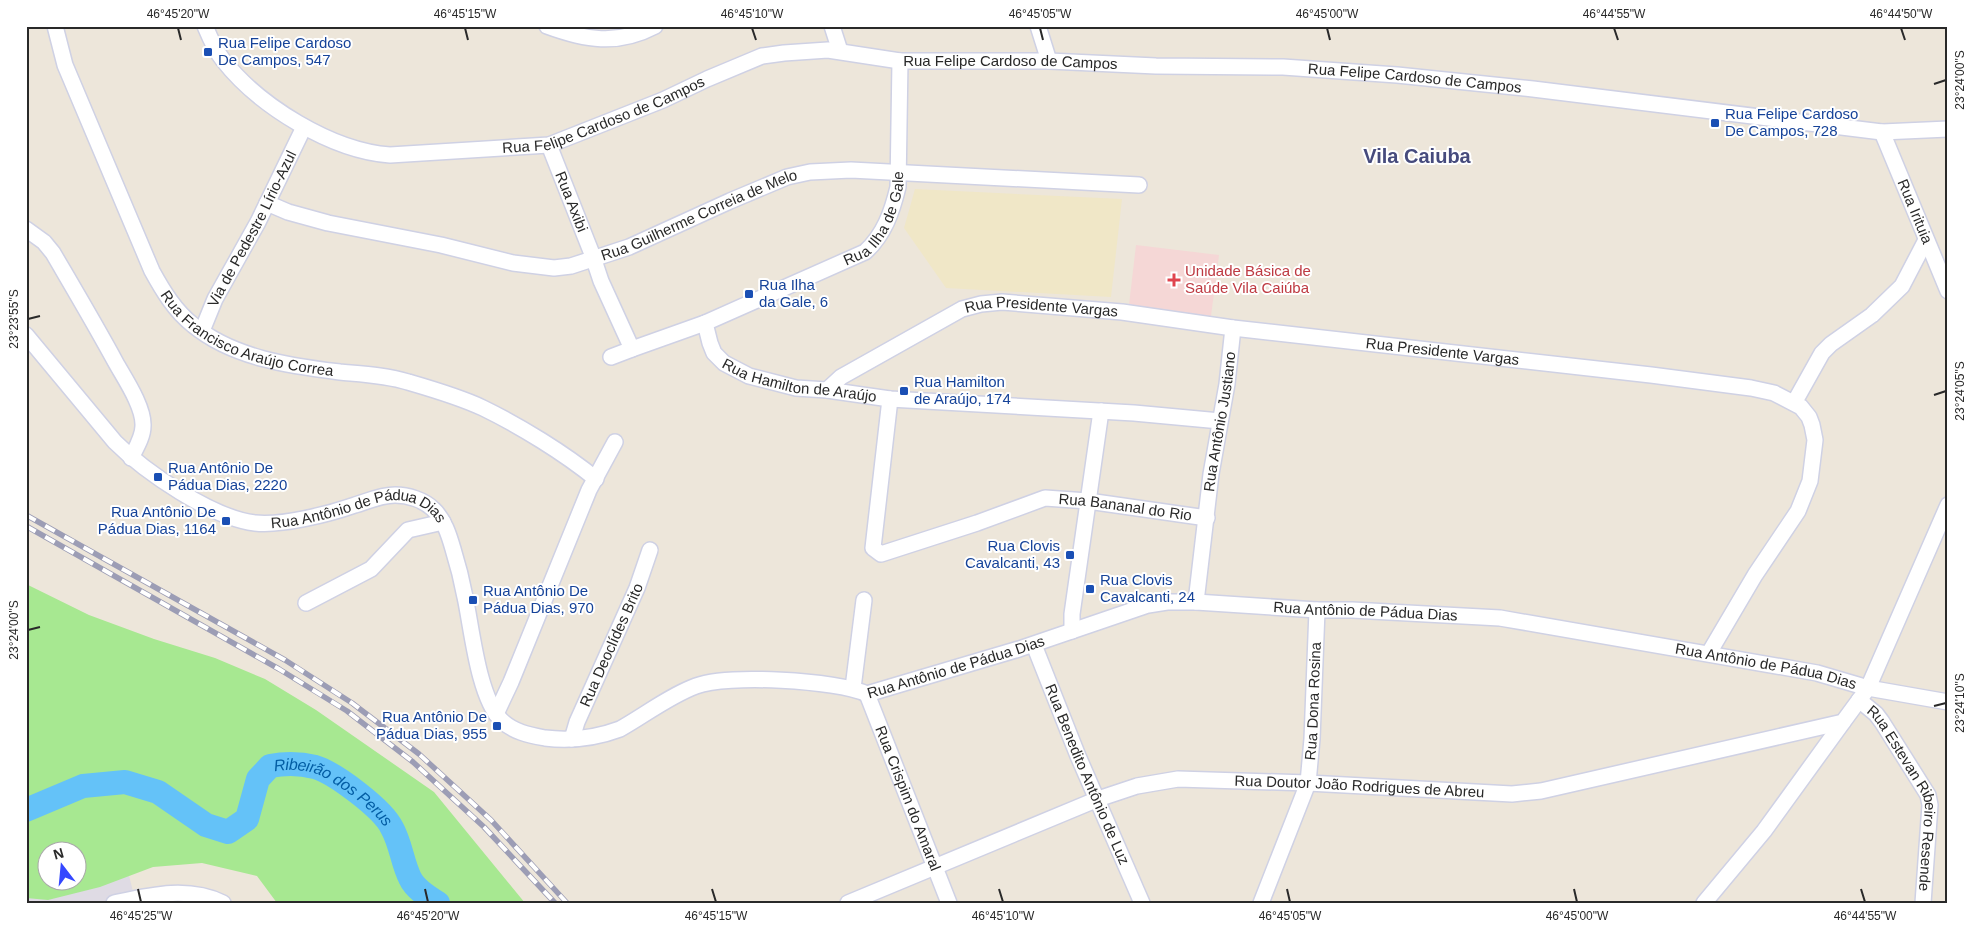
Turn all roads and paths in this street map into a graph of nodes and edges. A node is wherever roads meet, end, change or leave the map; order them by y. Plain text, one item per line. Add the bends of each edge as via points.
1 (55, 26) edge
2 (204, 26) edge
3 (547, 26) edge
4 (655, 26) edge
5 (832, 26) edge
6 (1038, 26) edge
7 (840, 51) junction
8 (900, 61) junction
9 (1048, 61) junction
10 (304, 127) junction
11 (1948, 130) edge
12 (1882, 132) junction
13 (549, 145) junction
14 (899, 172) junction
15 (1139, 185) dead end
16 (267, 203) junction
17 (26, 228) edge
18 (1926, 240) junction
19 (594, 259) junction
20 (1948, 291) edge
21 (705, 323) junction
22 (1233, 328) junction
23 (202, 332) junction
24 (26, 335) edge
25 (632, 348) junction
26 (611, 357) dead end
27 (827, 390) junction
28 (890, 399) junction
29 (1794, 403) junction
30 (1100, 411) junction
31 (1220, 421) junction
32 (615, 442) dead end
33 (131, 458) junction
34 (596, 479) junction
35 (1088, 501) junction
36 (1948, 505) edge
37 (1207, 518) junction
38 (443, 522) junction
39 (650, 550) dead end
40 (864, 600) dead end
41 (1196, 602) junction
42 (306, 603) dead end
43 (1317, 610) junction
44 (1072, 632) junction
45 (1034, 645) junction
46 (1709, 653) junction
47 (860, 691) junction
48 (1864, 694) junction
49 (1948, 702) edge
50 (496, 714) junction
51 (1843, 722) junction
52 (572, 739) junction
53 (1308, 783) junction
54 (1098, 799) junction
55 (935, 866) junction
56 (114, 903) edge
57 (223, 903) edge
58 (848, 903) edge
59 (949, 903) edge
60 (1142, 903) edge
61 (1261, 903) edge
62 (1704, 903) edge
63 (1923, 903) edge

1 - 23 street, Rua Francisco Araújo Correa via 65,65 152,271 167,297
2 - 10 street, Rua Felipe Cardoso de Campos via 223,60 255,92
3 - 4 street via 573,36 604,40 640,34
5 - 7 street
6 - 9 street
7 - 8 street, Rua Felipe Cardoso de Campos
7 - 13 street, Rua Felipe Cardoso de Campos via 784,52 762,56
8 - 9 street, Rua Felipe Cardoso de Campos
8 - 14 street, Rua Ilha de Gale
9 - 12 street, Rua Felipe Cardoso de Campos via 1283,67 1397,75
10 - 13 street, Rua Felipe Cardoso de Campos via 359,150 382,155
10 - 16 street, Via de Pedestre Lírio-Azul
11 - 12 street, Rua Felipe Cardoso de Campos
12 - 18 street, Rua Irituia
13 - 19 street, Rua Axibi
14 - 15 street, Rua Guilherme Correia de Melo
14 - 19 street, Rua Guilherme Correia de Melo via 851,170 799,174 730,201 630,247
14 - 21 street, Rua Ilha de Gale via 894,204 885,227 865,252
16 - 19 street, Rua Guilherme Correia de Melo via 328,223 513,263 554,268
16 - 23 street, Via de Pedestre Lírio-Azul via 215,299
17 - 33 street via 52,253 136,402 143,426
18 - 20 street, Rua Irituia
18 - 29 street via 1902,286 1872,315 1822,352
19 - 25 street, Rua Axibi
21 - 25 street, Rua Ilha de Gale
21 - 27 street, Rua Hamilton de Araújo via 714,353 724,363 749,376 796,388
22 - 27 street, Rua Presidente Vargas via 1122,312 1013,302 981,304 962,309 901,342 841,377
22 - 29 street, Rua Presidente Vargas via 1751,388 1774,393
22 - 31 street, Rua Antônio Justiano
23 - 34 street, Rua Francisco Araújo Correa via 224,345 264,358 302,367 406,381 460,399 535,438
24 - 33 street, Rua Antônio de Pádua Dias
25 - 26 street, Rua Ilha de Gale
27 - 28 street, Rua Hamilton de Araújo
28 - 30 street, Rua Hamilton de Araújo
28 - 35 street, Rua Bananal do Rio via 873,548 881,554 1038,500
29 - 46 street, Rua Presidente Vargas via 1809,417 1815,440 1808,491
30 - 31 street, Rua Hamilton de Araújo
30 - 35 street
31 - 37 street, Rua Antônio Justiano
32 - 34 street
33 - 38 street, Rua Antônio de Pádua Dias via 205,506 245,521 286,521 396,495 427,503
34 - 50 street
35 - 37 street, Rua Bananal do Rio
35 - 44 street
36 - 48 street, Rua Estevan Ribeiro Resende
37 - 41 street, Rua Antônio Justiano
38 - 42 street via 408,530 371,569
38 - 50 street, Rua Antônio de Pádua Dias via 460,568 485,690
39 - 52 street, Rua Deoclídes Brito
40 - 47 street
41 - 43 street, Rua Antônio de Pádua Dias
41 - 44 street, Rua Antônio de Pádua Dias via 1148,606
43 - 46 street, Rua Antônio de Pádua Dias via 1500,618
43 - 53 street, Rua Dona Rosina
44 - 45 street, Rua Antônio de Pádua Dias
45 - 47 street, Rua Antônio de Pádua Dias
45 - 54 street, Rua Benedito Antônio de Luz
46 - 48 street, Rua Antônio de Pádua Dias via 1834,676
47 - 52 street, Rua Antônio de Pádua Dias via 808,683 718,681 681,692 620,730
47 - 55 street, Rua Crispim do Amaral
48 - 49 street, Rua Antônio de Pádua Dias
48 - 51 street
48 - 63 street, Rua Estevan Ribeiro Resende via 1928,795
50 - 52 street, Rua Antônio de Pádua Dias via 512,729 527,735
51 - 53 street, Rua Doutor João Rodrigues de Abreu via 1541,791 1512,794
51 - 62 street via 1764,831
53 - 54 street, Rua Doutor João Rodrigues de Abreu via 1178,779 1137,786
53 - 61 street, Rua Dona Rosina
54 - 55 street, Rua Doutor João Rodrigues de Abreu
54 - 60 street, Rua Benedito Antônio de Luz
55 - 58 street, Rua Doutor João Rodrigues de Abreu
55 - 59 street, Rua Crispim do Amaral
56 - 57 street via 186,892 209,896

